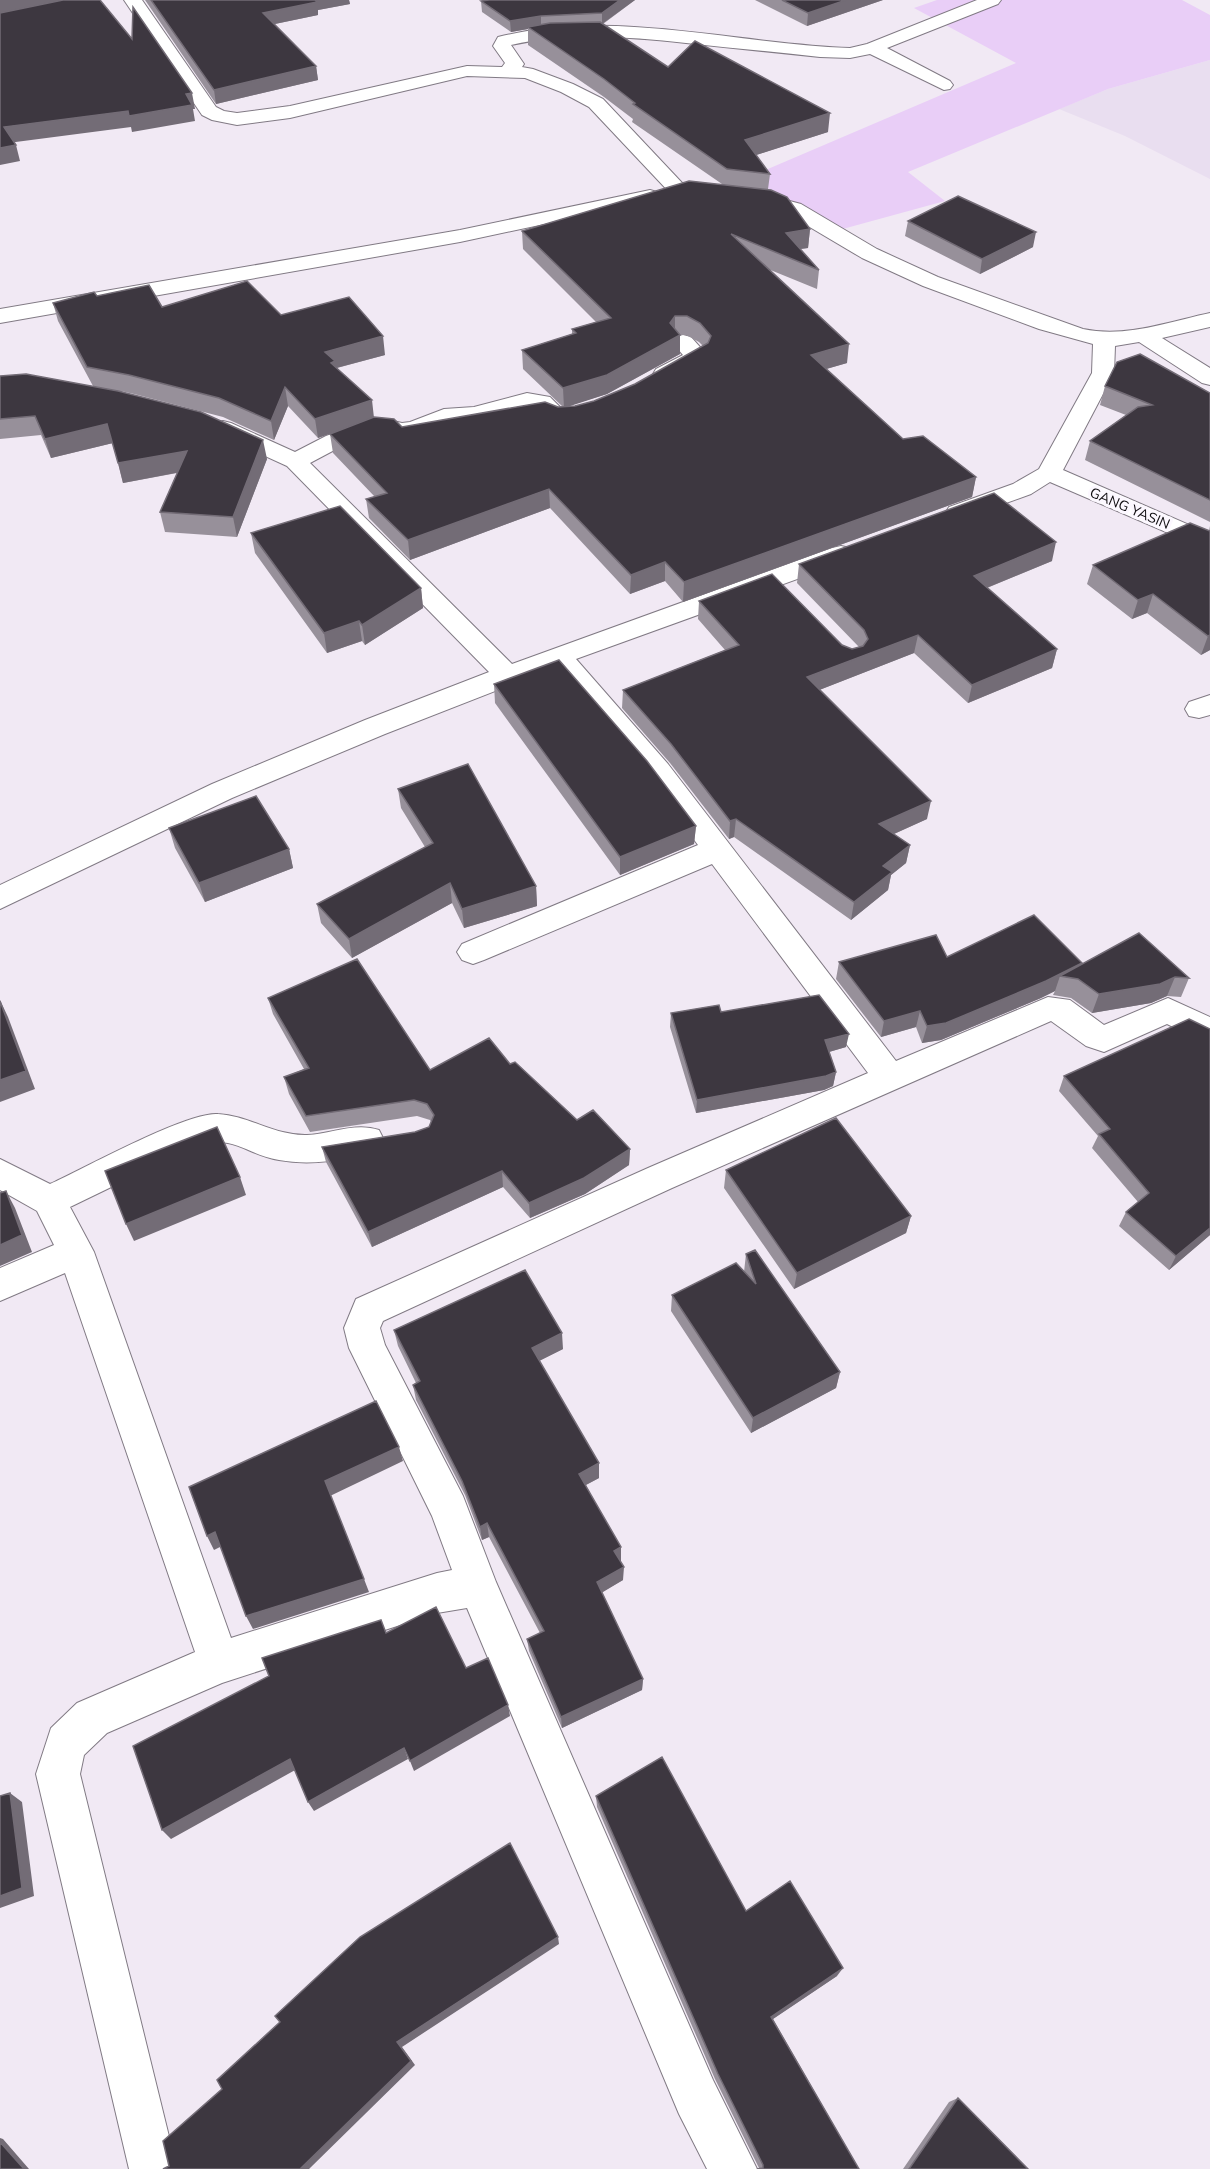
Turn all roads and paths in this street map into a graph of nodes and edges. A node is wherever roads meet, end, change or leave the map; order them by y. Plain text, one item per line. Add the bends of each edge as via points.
1 (133, 0) edge
2 (980, 2) edge
3 (872, 48) junction
4 (508, 71) junction
5 (944, 85) dead end
6 (678, 190) junction
7 (700, 192) edge
8 (733, 195) edge
9 (0, 316) edge
10 (1210, 320) edge
11 (1141, 334) junction
12 (1104, 339) junction
13 (682, 342) edge
14 (1210, 378) edge
15 (647, 383) edge
16 (598, 405) edge
17 (203, 422) edge
18 (296, 461) junction
19 (1049, 473) junction
20 (932, 522) edge
21 (1210, 543) edge
22 (864, 546) edge
23 (560, 658) junction
24 (506, 674) junction
25 (716, 850) junction
26 (0, 898) edge
27 (472, 952) dead end
28 (1210, 1032) edge
29 (890, 1078) junction
30 (395, 1136) edge
31 (0, 1173) edge
32 (50, 1202) junction
33 (76, 1252) junction
34 (0, 1285) edge
35 (478, 1586) junction
36 (219, 1663) junction
37 (153, 2169) edge
38 (733, 2169) edge

1 - 4 street via 209,111 219,116 237,118 290,112 467,71
2 - 3 street
3 - 4 street via 820,52 625,31 566,30 504,41 502,46 515,64
3 - 5 street
4 - 6 street via 537,77 596,103
6 - 7 street
6 - 9 street via 460,236
8 - 12 street via 774,200 822,223 849,242 969,297 1050,326
10 - 11 street
11 - 12 street
11 - 14 street
12 - 19 street via 1103,373
13 - 15 street via 697,356
16 - 18 street via 561,418 542,402 527,400 475,414 444,416 414,428 384,426 334,441
17 - 18 street
18 - 24 street
19 - 20 street via 1022,489
19 - 21 street, GANG YASIN
22 - 23 street via 782,586
23 - 24 street
23 - 25 street via 658,771
24 - 26 street via 220,792
25 - 27 street
25 - 29 street
28 - 29 street via 1168,1010 1104,1039 1059,1009 1048,1009
29 - 35 street via 369,1310 362,1328 368,1348 449,1509
30 - 32 street via 307,1149 277,1146 239,1130 215,1127 193,1132
31 - 32 street
32 - 33 street
33 - 34 street
33 - 36 street
35 - 36 street via 438,1593
35 - 38 street via 696,2097
36 - 37 street via 92,1718 66,1743 58,1774

